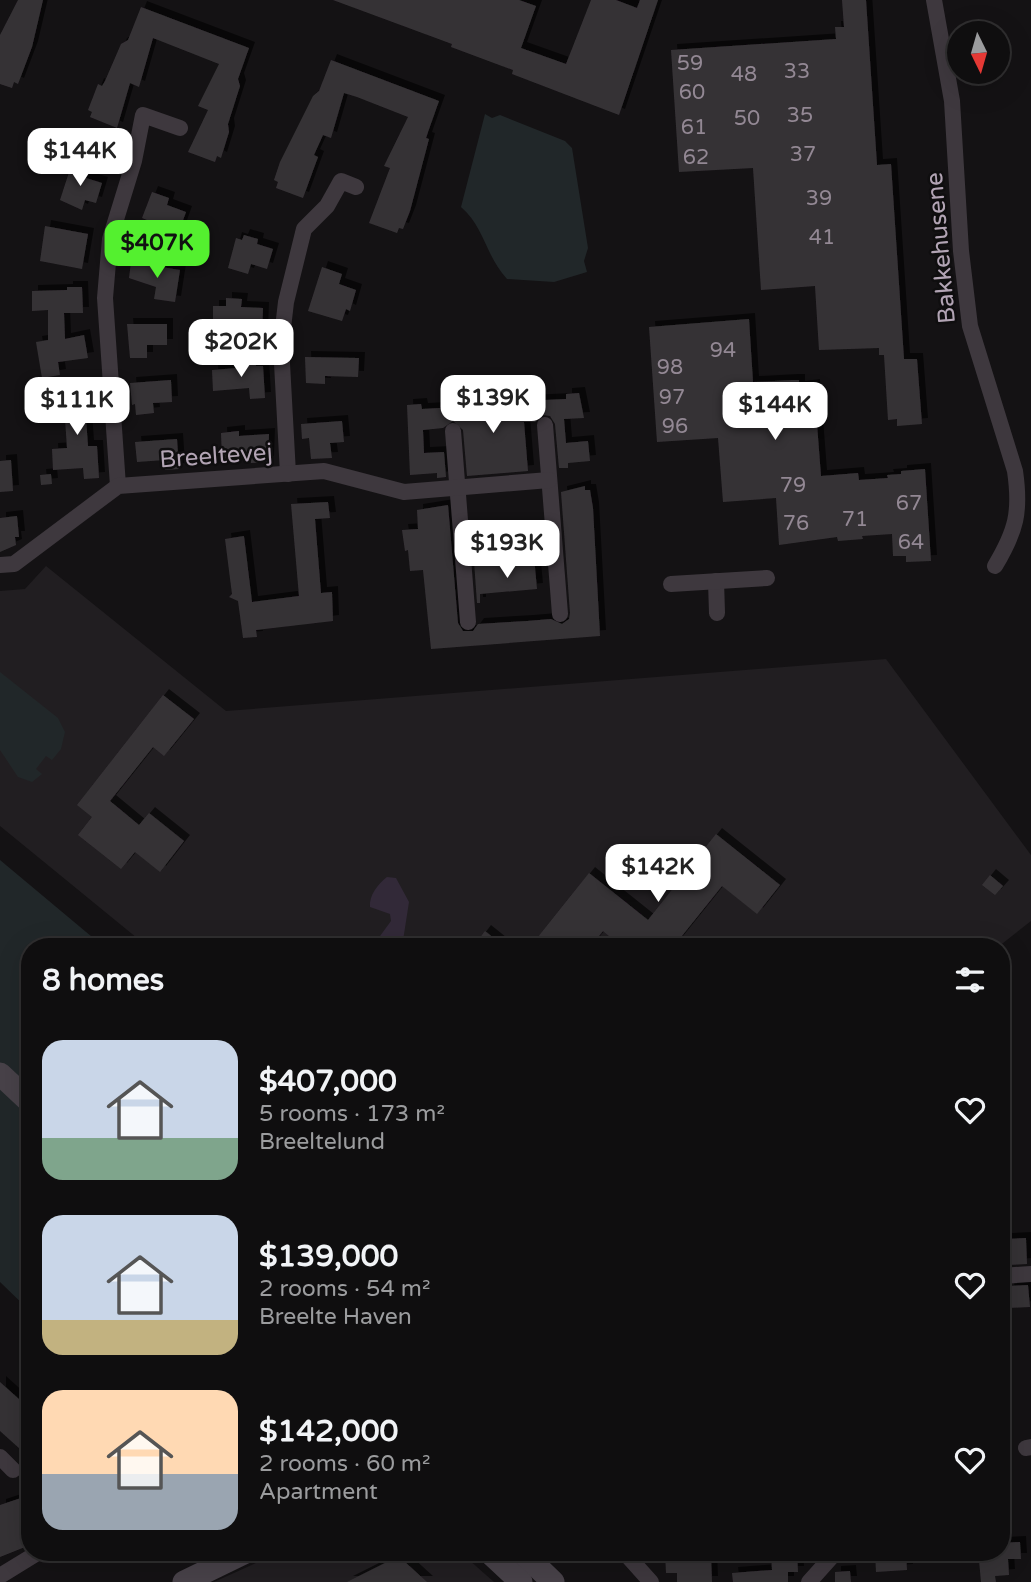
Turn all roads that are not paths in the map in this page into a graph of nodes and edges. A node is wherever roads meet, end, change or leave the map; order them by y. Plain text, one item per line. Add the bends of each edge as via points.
1 (933, 0) edge
2 (180, 128) dead end
3 (356, 187) dead end
4 (545, 425) dead end
5 (453, 431) dead end
6 (288, 474) junction
7 (549, 480) junction
8 (118, 486) junction
9 (457, 487) junction
10 (554, 542) junction
11 (462, 549) junction
12 (0, 565) edge
13 (995, 566) dead end
14 (767, 578) dead end
15 (716, 581) junction
16 (671, 584) dead end
17 (718, 613) dead end
18 (560, 614) dead end
19 (468, 622) dead end
20 (0, 1074) edge
21 (21, 1094) edge
22 (1031, 1274) edge
23 (1010, 1275) edge
24 (0, 1457) edge
25 (13, 1470) dead end
26 (24, 1561) edge
27 (227, 1561) edge
28 (499, 1561) edge
29 (531, 1561) edge
30 (632, 1561) edge
31 (828, 1561) edge
32 (0, 1576) edge
33 (184, 1582) edge
34 (521, 1582) edge
35 (553, 1582) edge
36 (651, 1582) edge
37 (809, 1582) edge

1 - 13 street, Bakkehusene via 952,101 968,316 1019,496 1017,520
2 - 8 street via 143,115 110,239 105,298
3 - 6 street via 341,181 327,206 304,229 286,302 281,345
4 - 7 street
5 - 9 street
6 - 8 street, Breeltevej
6 - 9 street, Breeltevej via 324,471 404,492
7 - 9 street, Breeltevej
7 - 10 street
8 - 12 street via 14,564
9 - 11 street
10 - 11 street
10 - 18 street
11 - 19 street
14 - 15 street
15 - 16 street
15 - 17 street
20 - 21 main road
22 - 23 street
24 - 25 street
26 - 32 street
27 - 33 main road
28 - 34 main road
29 - 35 main road
30 - 36 street
31 - 37 street

